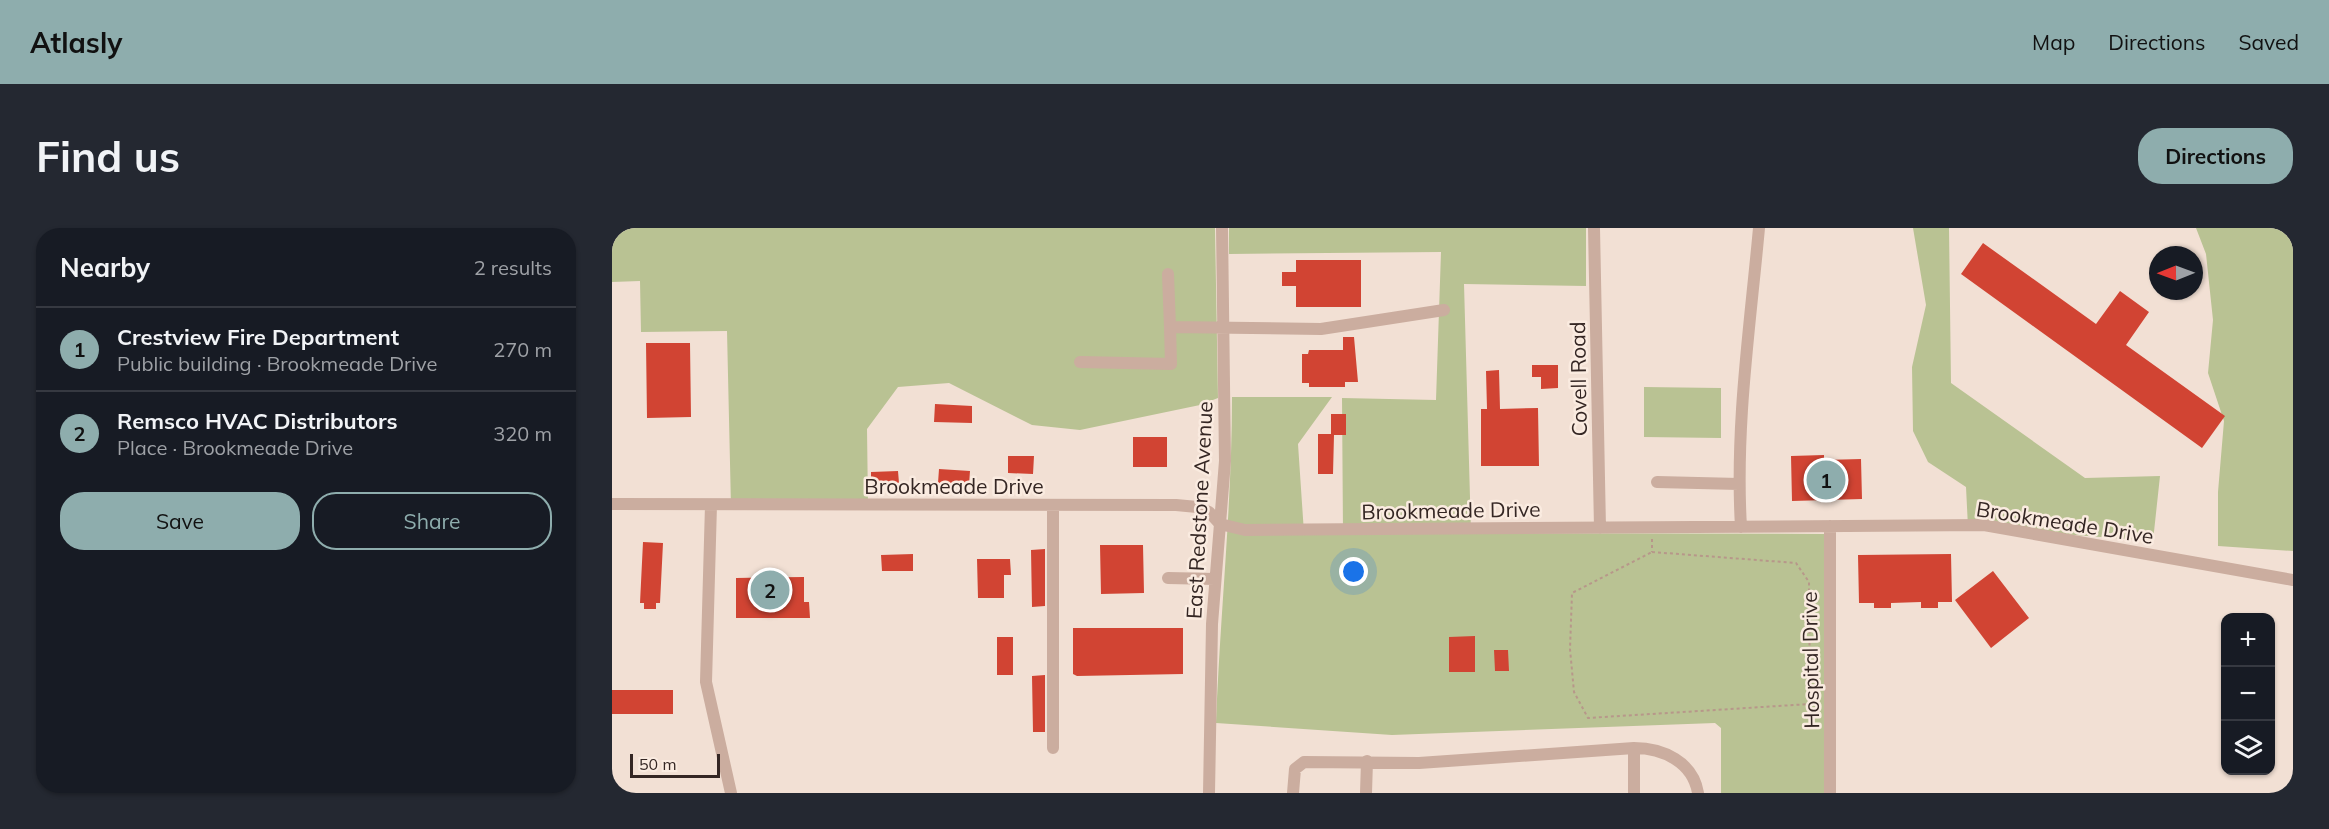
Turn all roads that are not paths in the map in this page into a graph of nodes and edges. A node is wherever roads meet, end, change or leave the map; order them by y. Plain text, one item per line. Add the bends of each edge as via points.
1 (1222, 228) edge
2 (1594, 228) edge
3 (1759, 228) edge
4 (1168, 274) dead end
5 (1444, 310) dead end
6 (1170, 327) junction
7 (1224, 328) junction
8 (1080, 362) dead end
9 (1657, 482) dead end
10 (1738, 484) junction
11 (612, 504) edge
12 (711, 505) junction
13 (1053, 505) junction
14 (1220, 524) junction
15 (1830, 526) junction
16 (1741, 527) junction
17 (1600, 528) junction
18 (1168, 578) dead end
19 (1215, 579) junction
20 (2293, 580) edge
21 (1053, 748) dead end
22 (1634, 748) junction
23 (1366, 761) junction
24 (731, 793) edge
25 (1209, 793) edge
26 (1293, 793) edge
27 (1366, 793) edge
28 (1634, 793) edge
29 (1698, 793) edge
30 (1830, 793) edge

1 - 7 street, East Redstone Avenue
2 - 17 street, Covell Road
3 - 10 street
4 - 6 street
5 - 7 street via 1321,329
6 - 7 street
6 - 8 street via 1171,364
7 - 14 street, East Redstone Avenue via 1225,461
9 - 10 street
10 - 16 street
11 - 12 street, Brookmeade Drive
12 - 13 street, Brookmeade Drive
12 - 24 street via 706,682
13 - 14 street, Brookmeade Drive via 1197,507 1209,512
13 - 21 street
14 - 17 street, Brookmeade Drive via 1245,530
14 - 19 street, East Redstone Avenue
15 - 16 street, Brookmeade Drive
15 - 20 street, Brookmeade Drive via 1984,525
15 - 30 street, Hospital Drive
16 - 17 street, Brookmeade Drive
18 - 19 street
19 - 25 street, East Redstone Avenue
22 - 23 street via 1419,763
22 - 28 street
22 - 29 street via 1670,755 1692,775
23 - 26 street via 1304,762 1295,769
23 - 27 street

